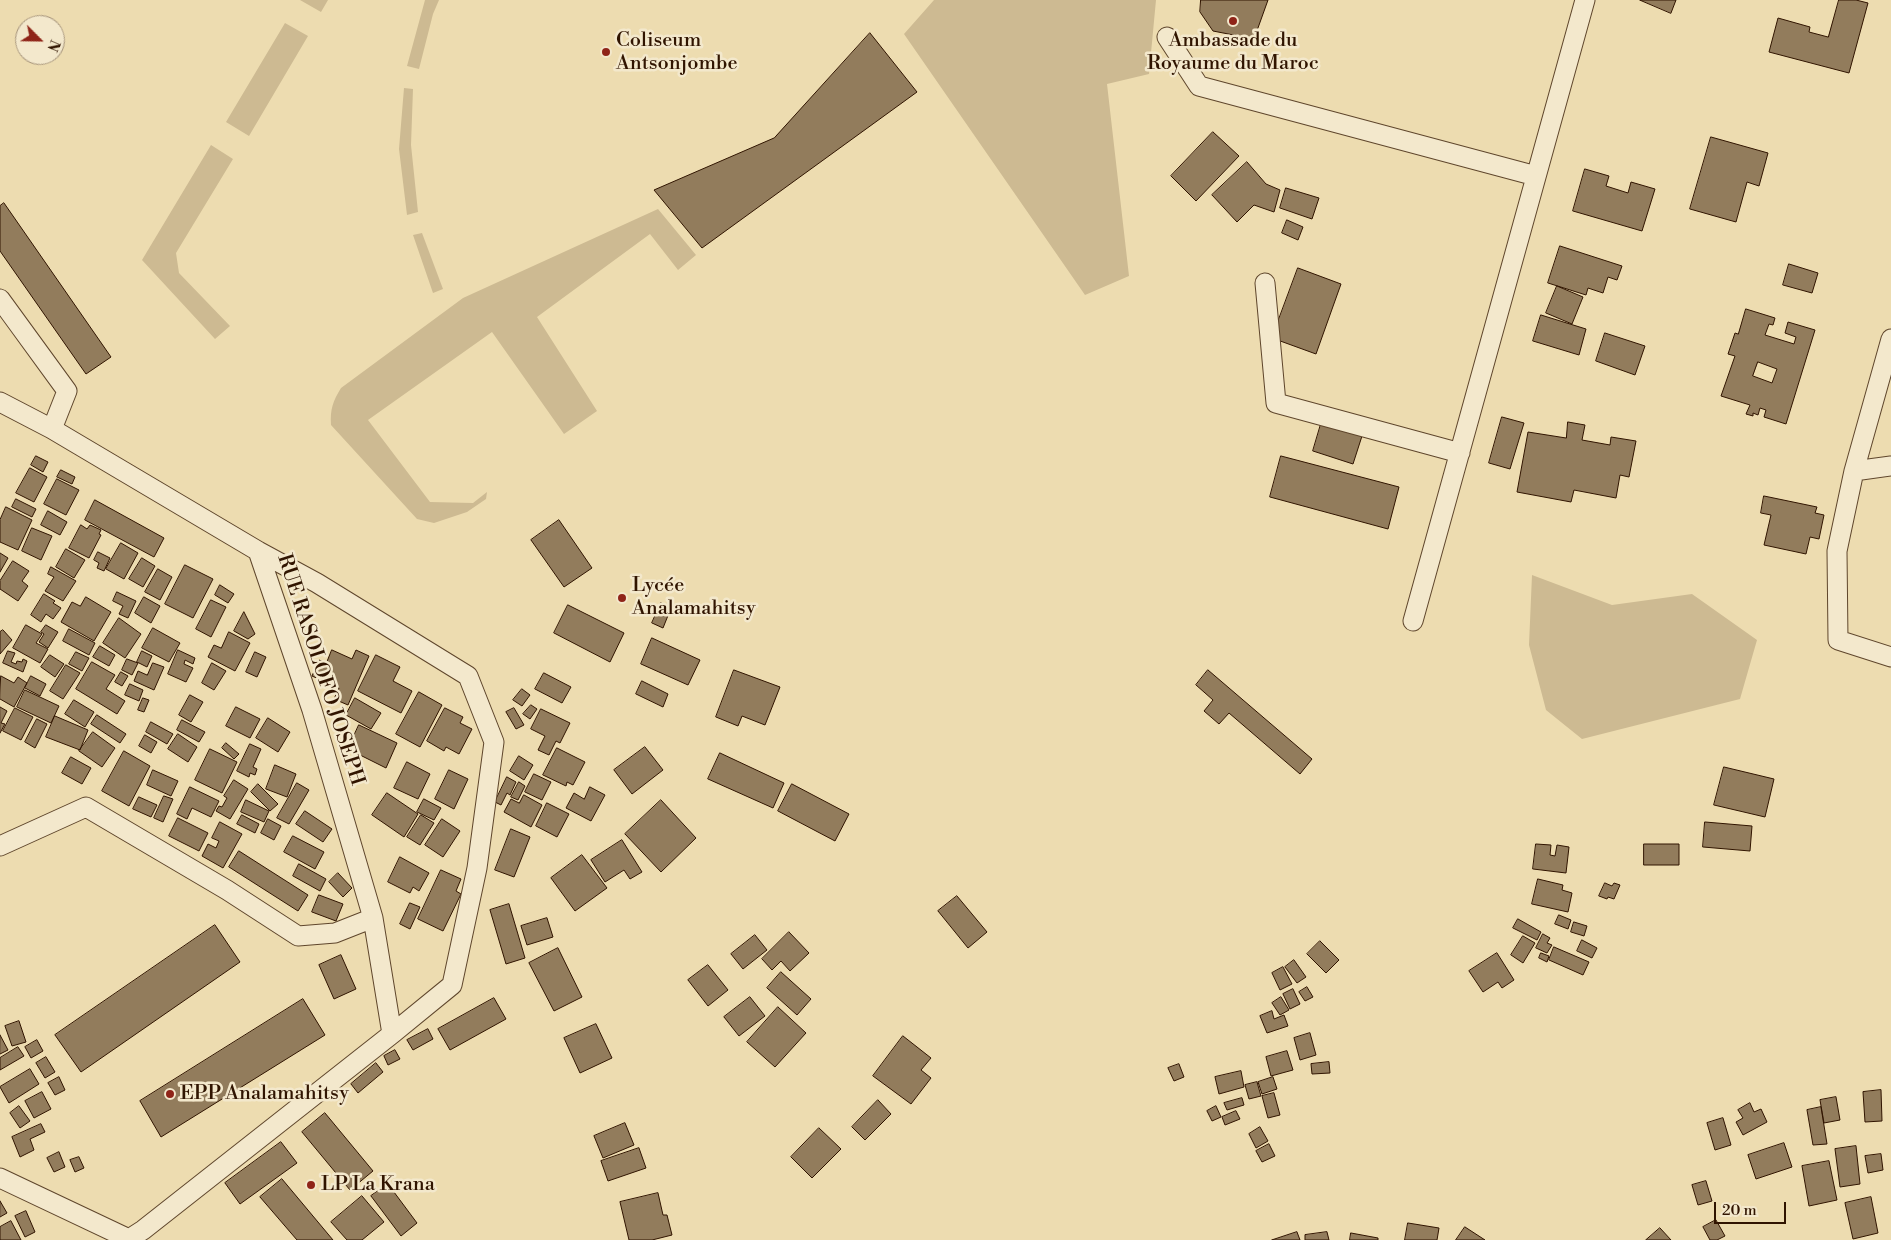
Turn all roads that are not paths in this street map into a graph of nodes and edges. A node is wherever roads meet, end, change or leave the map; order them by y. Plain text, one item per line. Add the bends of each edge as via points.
1 (1585, 0) edge
2 (1167, 37) dead end
3 (1536, 176) junction
4 (1265, 283) dead end
5 (0, 299) edge
6 (1891, 340) edge
7 (0, 402) edge
8 (52, 429) junction
9 (1460, 453) junction
10 (1891, 466) edge
11 (1854, 471) junction
12 (258, 551) junction
13 (1413, 621) dead end
14 (1891, 657) edge
15 (0, 846) edge
16 (373, 918) junction
17 (392, 1034) junction
18 (0, 1178) edge
19 (129, 1240) edge

1 - 3 street
2 - 3 street via 1199,86
3 - 9 street
4 - 9 street via 1276,403
5 - 8 street via 67,391
6 - 11 street
7 - 8 street, RUE RASOLOFO JOSEPH
8 - 12 street, RUE RASOLOFO JOSEPH
9 - 13 street
10 - 11 street
11 - 14 street via 1837,551 1838,640
12 - 16 street, RUE RASOLOFO JOSEPH via 312,710
12 - 17 street via 317,583 468,676 494,742 477,868 452,985
15 - 16 street via 86,807 298,936 335,933
16 - 17 street, RUE RASOLOFO JOSEPH
17 - 19 street
18 - 19 street

